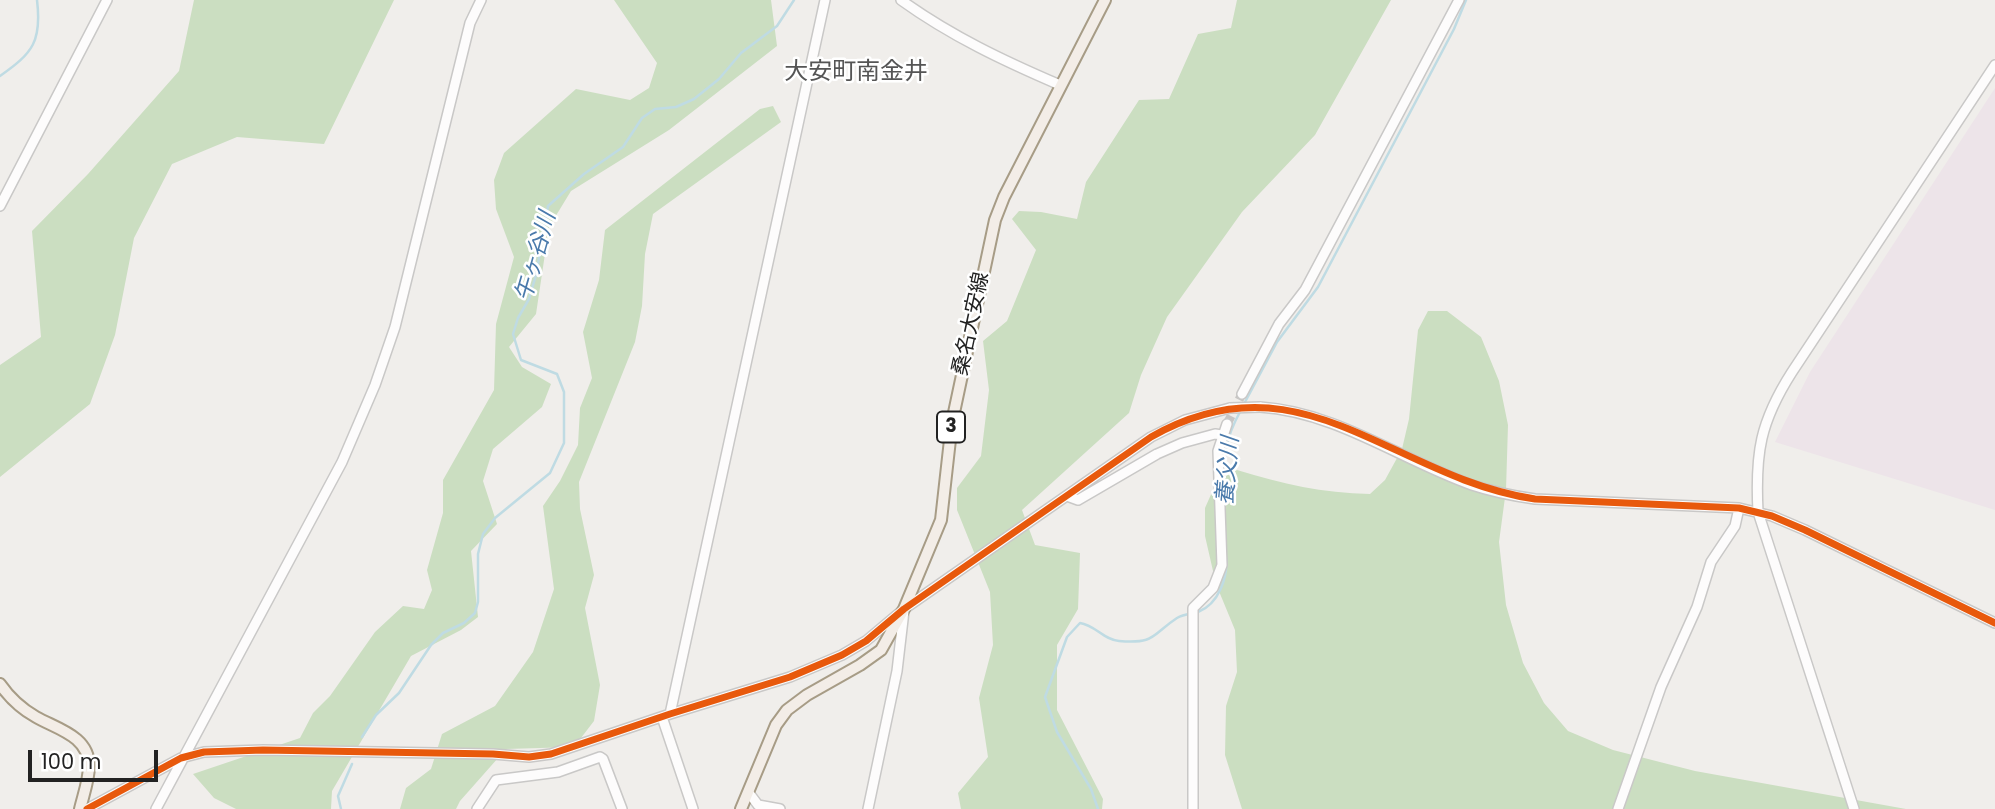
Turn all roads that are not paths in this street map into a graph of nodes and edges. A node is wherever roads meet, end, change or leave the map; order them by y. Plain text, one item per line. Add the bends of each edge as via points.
1 (107, 0) edge
2 (481, 0) edge
3 (825, 0) edge
4 (901, 0) edge
5 (1105, 0) edge
6 (1459, 0) edge
7 (1995, 65) edge
8 (1060, 85) junction
9 (0, 206) edge
10 (1242, 394) tunnel mouth
11 (1227, 424) tunnel mouth
12 (1222, 435) junction
13 (1071, 493) junction
14 (1739, 508) junction
15 (1758, 512) junction
16 (904, 609) junction
17 (1995, 623) edge
18 (0, 684) edge
19 (666, 715) junction
20 (181, 758) junction
21 (749, 793) junction
22 (80, 809) edge
23 (87, 809) edge
24 (156, 809) edge
25 (477, 809) edge
26 (622, 809) edge
27 (693, 809) edge
28 (741, 809) edge
29 (780, 809) edge
30 (868, 809) edge
31 (1193, 809) edge
32 (1618, 809) edge
33 (1854, 809) edge

1 - 9 street
2 - 20 street via 470,23 398,314 375,385 342,462
3 - 19 street
4 - 8 street via 965,41
5 - 8 main road, 桑名大安線 / 3
6 - 10 street via 1305,290 1279,324
7 - 15 street via 1772,406 1758,457
8 - 16 main road, 桑名大安線 / 3 via 995,220 952,422 941,520
11 - 12 street
12 - 13 street via 1173,447 1078,500
12 - 31 street via 1222,565 1213,588 1193,608
13 - 14 street, bridge via 1164,430 1218,410 1248,407 1286,409 1318,418 1458,479 1507,495
13 - 16 street
14 - 15 street
14 - 32 street via 1735,526 1710,562 1697,607 1661,687
15 - 17 street via 1805,530
15 - 33 street
16 - 19 street via 842,655 789,677
16 - 21 main road, 桑名大安線 / 3 via 881,650 787,710
16 - 30 street via 897,670
18 - 22 main road via 20,707 75,736 85,751 89,765
19 - 20 street via 551,754 529,757 263,750 204,752
19 - 27 street
20 - 23 street
20 - 24 street
21 - 28 main road, 桑名大安線 / 3
21 - 29 street via 758,805
25 - 26 street via 496,780 558,772 600,757

